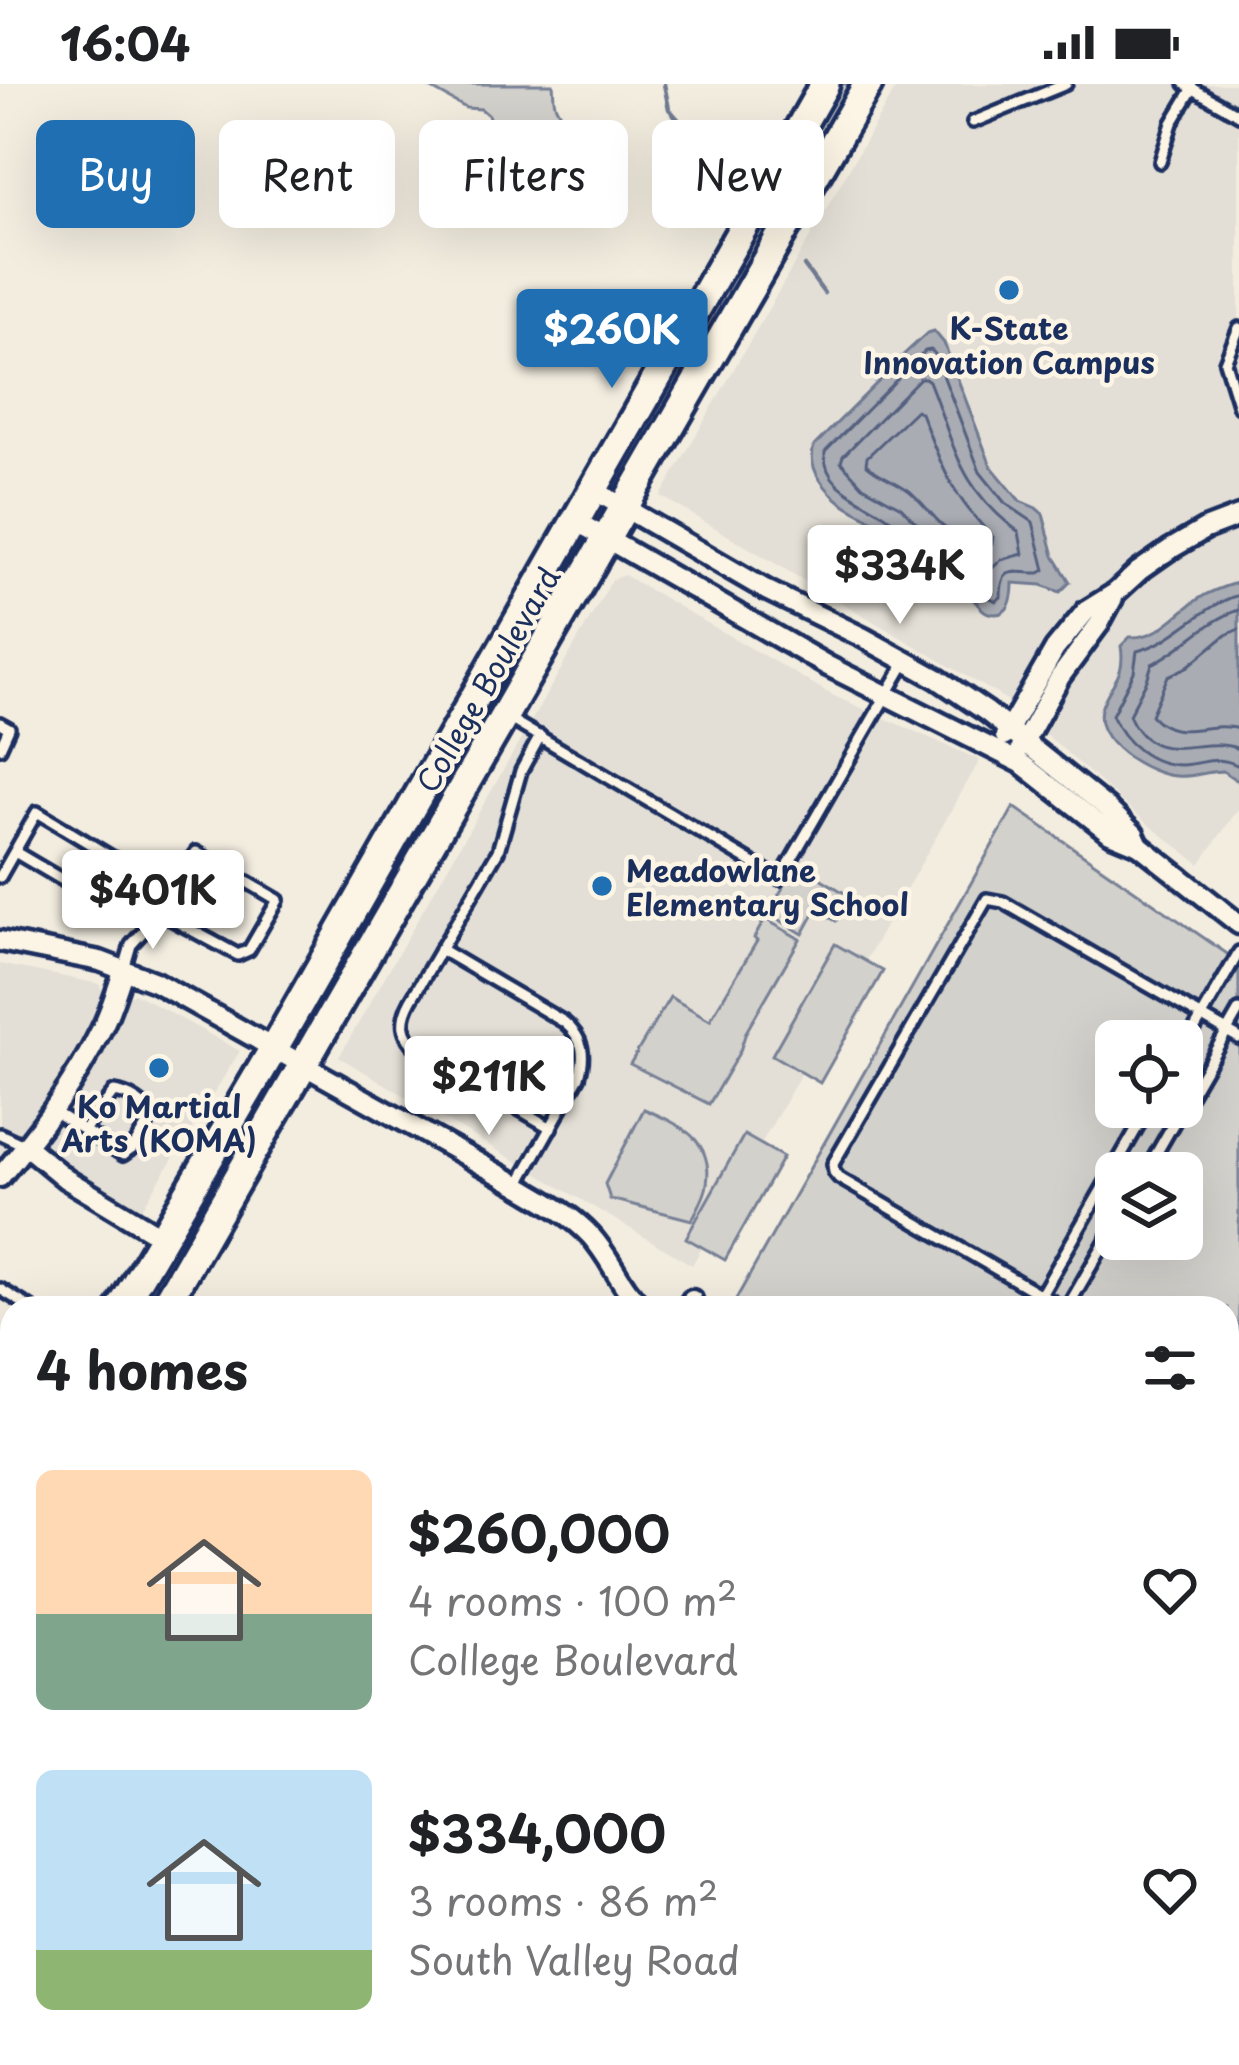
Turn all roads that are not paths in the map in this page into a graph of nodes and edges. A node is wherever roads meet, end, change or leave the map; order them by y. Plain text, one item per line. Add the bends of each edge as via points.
1 (825, 84) edge
2 (868, 84) edge
3 (1066, 84) edge
4 (1189, 86) edge
5 (1239, 116) edge
6 (973, 122) dead end
7 (1160, 162) dead end
8 (1239, 328) edge
9 (1239, 407) edge
10 (592, 489) junction
11 (624, 507) junction
12 (1239, 516) edge
13 (574, 520) junction
14 (606, 538) junction
15 (906, 662) junction
16 (887, 695) junction
17 (504, 716) junction
18 (0, 723) edge
19 (540, 736) junction
20 (1011, 745) junction
21 (0, 748) edge
22 (15, 852) junction
23 (0, 878) edge
24 (160, 913) junction
25 (1239, 924) edge
26 (0, 941) edge
27 (440, 950) junction
28 (1239, 952) edge
29 (124, 968) junction
30 (1239, 1010) edge
31 (1202, 1017) junction
32 (1200, 1020) edge
33 (1227, 1031) junction
34 (1239, 1038) edge
35 (274, 1048) junction
36 (303, 1064) junction
37 (53, 1111) junction
38 (551, 1128) junction
39 (1138, 1128) edge
40 (84, 1130) junction
41 (0, 1134) edge
42 (26, 1146) junction
43 (1157, 1152) edge
44 (0, 1177) edge
45 (518, 1185) junction
46 (162, 1237) junction
47 (1095, 1258) edge
48 (1041, 1295) joint
49 (128, 1296) edge
50 (170, 1296) edge
51 (630, 1296) edge
52 (1072, 1296) edge

1 - 10 main road, College Boulevard
2 - 11 main road, College Boulevard
3 - 6 lane
4 - 5 lane
4 - 7 lane
8 - 9 lane via 1225,362
10 - 11 street
10 - 13 main road, College Boulevard
11 - 14 main road, College Boulevard
11 - 15 street
12 - 20 street via 1169,550 1086,611 1055,650
13 - 14 street
13 - 35 main road, College Boulevard
14 - 16 street
14 - 17 main road, College Boulevard
15 - 16 lane
15 - 20 street via 954,690
16 - 19 lane via 780,879
16 - 20 street
17 - 19 lane
17 - 36 main road, College Boulevard
18 - 21 lane via 9,728
19 - 27 lane via 498,851
20 - 25 street via 1110,833 1139,844
22 - 22 lane via 37,812 128,867 100,902
22 - 23 lane
24 - 24 lane via 196,852 278,899 249,950 238,955
24 - 29 lane via 131,944
26 - 29 street
27 - 38 lane via 579,1038 583,1064
27 - 38 lane via 404,1012 406,1039
28 - 31 lane
29 - 35 street
29 - 37 street via 100,1034
30 - 33 lane
31 - 32 lane
31 - 33 lane
31 - 48 lane via 987,899 832,1164 839,1178
33 - 34 lane
33 - 43 lane
35 - 36 street
35 - 46 main road, College Boulevard
36 - 45 street
36 - 50 main road, College Boulevard
37 - 40 lane
37 - 42 street
38 - 45 lane
39 - 48 lane
40 - 40 lane via 123,1155 152,1118 114,1093
41 - 42 lane
42 - 44 street
42 - 46 street
45 - 51 street via 590,1234
46 - 49 main road, College Boulevard
47 - 52 lane

